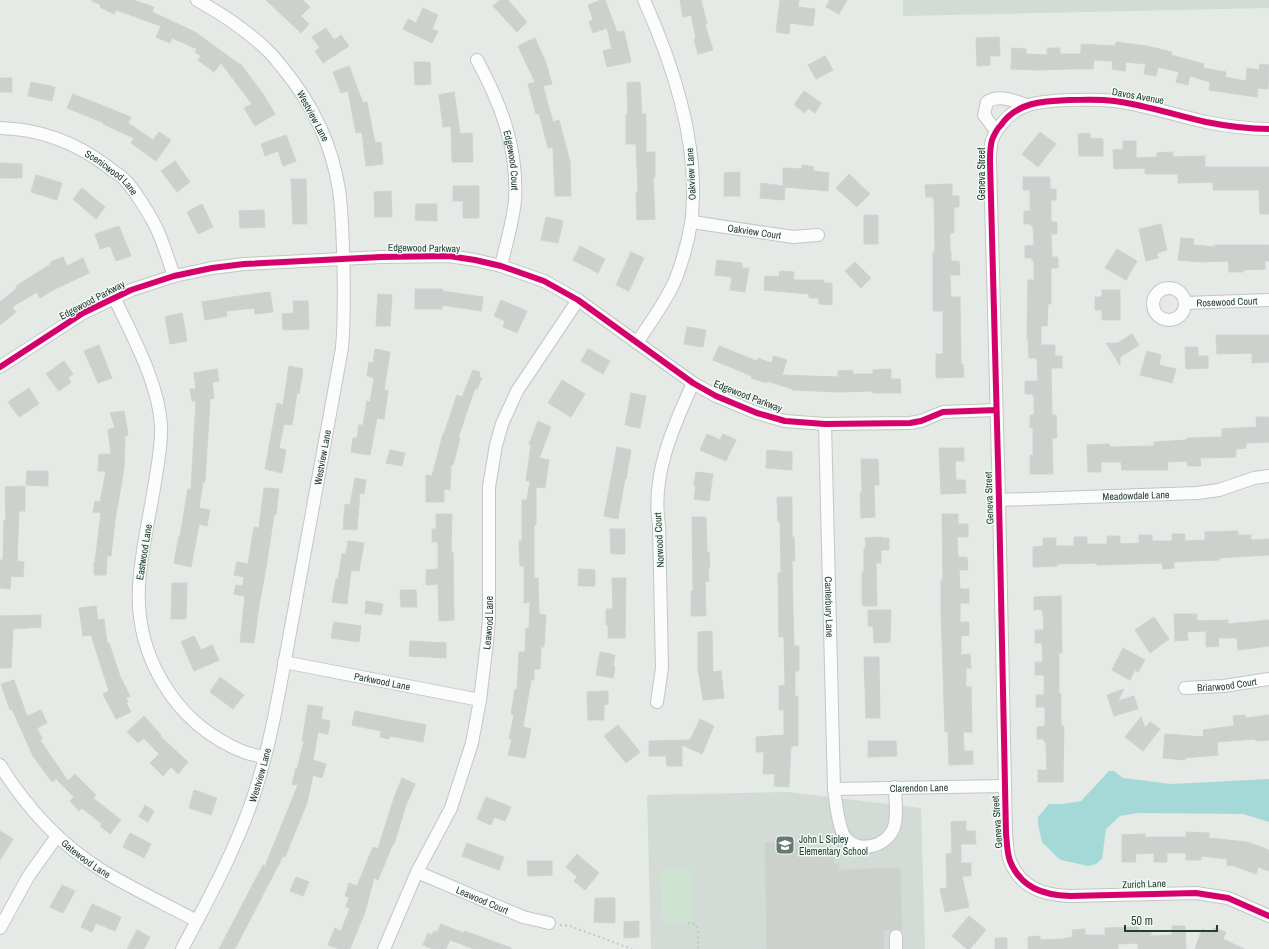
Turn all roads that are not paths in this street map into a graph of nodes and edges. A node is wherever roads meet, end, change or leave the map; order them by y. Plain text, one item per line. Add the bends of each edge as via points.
1 (197, 0) edge
2 (644, 0) edge
3 (477, 60) dead end
4 (1027, 105) junction
5 (1006, 117) joint
6 (0, 128) edge
7 (1269, 129) edge
8 (996, 131) junction
9 (692, 222) junction
10 (818, 235) dead end
11 (343, 259) junction
12 (501, 266) junction
13 (174, 276) junction
14 (114, 297) junction
15 (578, 300) junction
16 (1269, 300) edge
17 (1185, 303) dead end
18 (637, 343) junction
19 (0, 367) edge
20 (693, 383) junction
21 (996, 410) junction
22 (825, 424) junction
23 (1269, 476) edge
24 (999, 500) junction
25 (284, 662) junction
26 (1269, 679) edge
27 (1185, 688) dead end
28 (480, 700) junction
29 (657, 702) dead end
30 (264, 757) junction
31 (0, 765) edge
32 (1004, 786) junction
33 (895, 787) junction
34 (834, 789) junction
35 (57, 836) junction
36 (417, 872) junction
37 (1021, 879) joint
38 (1269, 916) edge
39 (197, 921) junction
40 (549, 923) road end
41 (0, 928) edge
42 (896, 936) dead end
43 (182, 949) edge
44 (384, 949) edge
45 (896, 949) edge

1 - 11 street, Westview Lane via 225,16 268,50 307,101 334,165 341,208
2 - 9 street, Oakview Lane via 671,70 689,140 693,188
3 - 12 street, Edgewood Court via 500,105 513,158 514,200
4 - 5 street, Davos Avenue
4 - 7 street, Davos Avenue via 1045,100 1113,101 1207,122
4 - 8 street via 1002,98 987,102 984,115
5 - 8 street, Geneva Street
6 - 13 street, Scenicwood Lane via 36,132 64,141 94,156 124,180 155,226
8 - 21 street, Geneva Street via 992,140 990,161
9 - 10 street, Oakview Court via 793,237
9 - 18 street, Oakview Lane via 676,278
11 - 12 street, Edgewood Parkway via 449,256
11 - 13 street, Edgewood Parkway via 244,264
11 - 25 street, Westview Lane via 345,297 342,348
12 - 15 street, Edgewood Parkway via 544,281
13 - 14 street, Edgewood Parkway
14 - 19 street, Edgewood Parkway via 67,323
14 - 30 street, Eastwood Lane via 150,378 158,402 161,425 159,461 139,588 142,632 148,651 154,667 172,696 198,724 218,739 244,752
15 - 18 street, Edgewood Parkway
15 - 28 street, Leawood Lane via 517,391 502,424 496,445 489,487 489,619
16 - 17 street, Rosewood Court
18 - 20 street, Edgewood Parkway
20 - 22 street, Edgewood Parkway via 716,396 757,413 785,421
20 - 29 street, Norwood Court via 670,438 659,486 657,511 662,668
21 - 22 street, Edgewood Parkway via 943,412 910,423
21 - 24 street, Geneva Street
22 - 34 street, Canterbury Lane
23 - 24 street, Meadowdale Lane via 1254,478 1219,490 1197,493
24 - 32 street, Geneva Street
25 - 28 street, Parkwood Lane
25 - 30 street, Westview Lane
26 - 27 street, Briarwood Court via 1224,686
28 - 36 street, Leawood Lane via 472,743 451,808
30 - 39 street, Westview Lane via 259,780 243,825
31 - 35 street, Gatewood Lane via 26,802
32 - 33 street, Clarendon Lane
32 - 37 street, Geneva Street via 1010,860
33 - 34 street, Clarendon Lane
33 - 34 street, Canterbury Lane via 894,828 885,841 870,846 860,846 844,835
35 - 39 street, Gatewood Lane via 102,870
35 - 41 street via 28,877
36 - 40 street, Leawood Court via 523,917
36 - 44 street, Leawood Lane
37 - 38 street, Zurich Lane via 1043,893 1055,896 1176,892 1213,895 1244,904
39 - 43 street, Westview Lane
42 - 45 street

